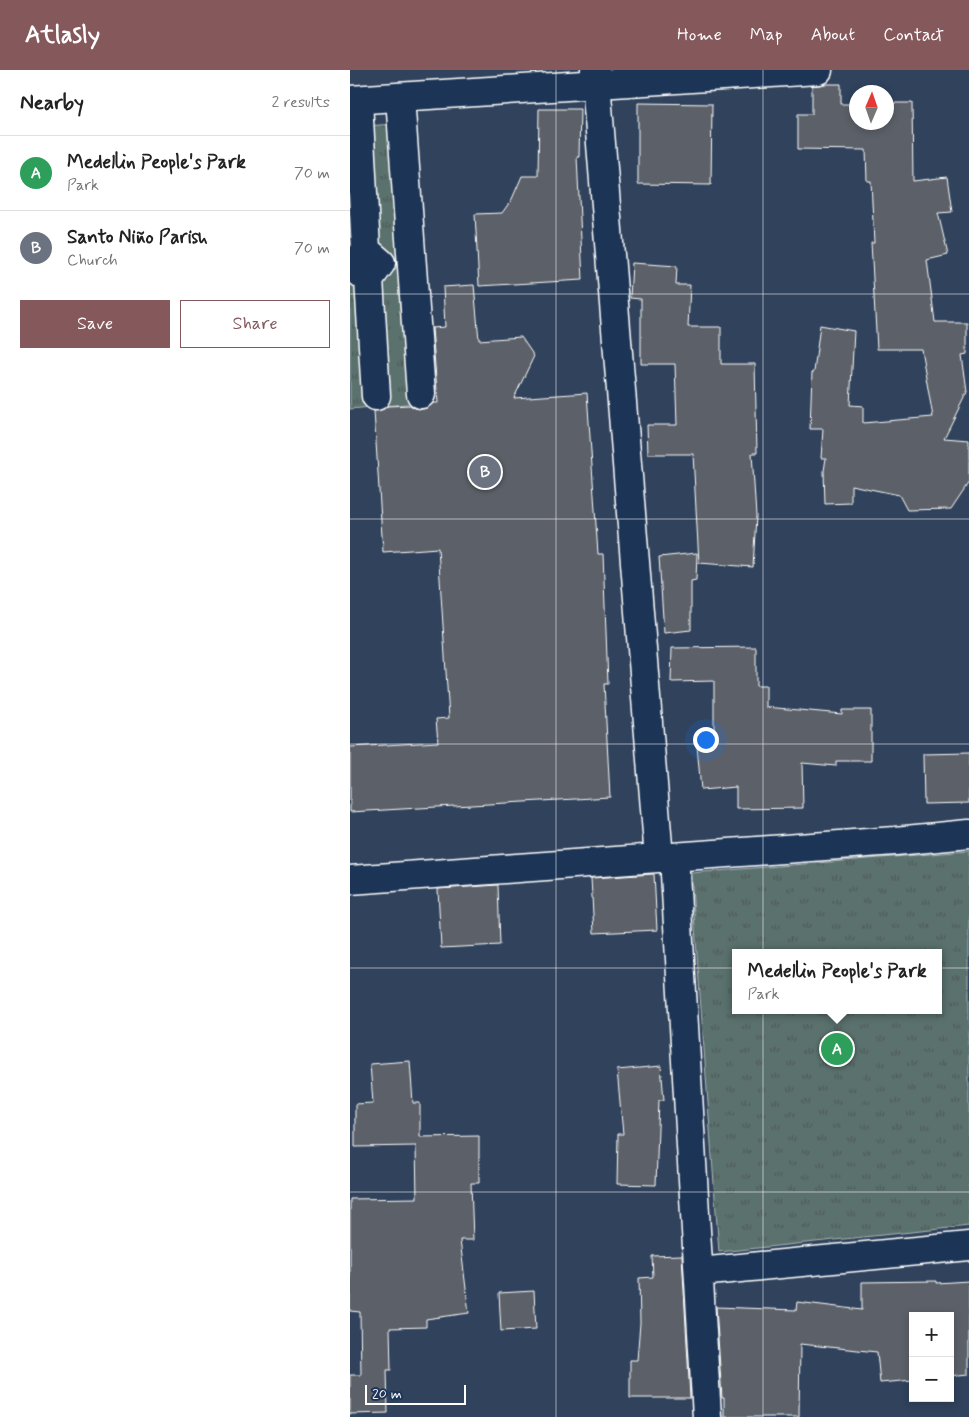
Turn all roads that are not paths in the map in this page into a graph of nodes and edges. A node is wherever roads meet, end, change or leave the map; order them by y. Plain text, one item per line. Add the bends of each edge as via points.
1 (818, 70) edge
2 (596, 77) edge
3 (400, 97) junction
4 (354, 100) edge
5 (359, 266) edge
6 (421, 394) dead end
7 (376, 396) dead end
8 (969, 834) edge
9 (666, 858) junction
10 (350, 880) edge
11 (969, 1246) edge
12 (699, 1272) junction
13 (707, 1417) edge

1 - 2 street
2 - 3 street
2 - 9 street
3 - 4 street
3 - 6 street
4 - 5 street
5 - 7 street
8 - 9 street
9 - 10 street
9 - 12 street
11 - 12 street
12 - 13 street

